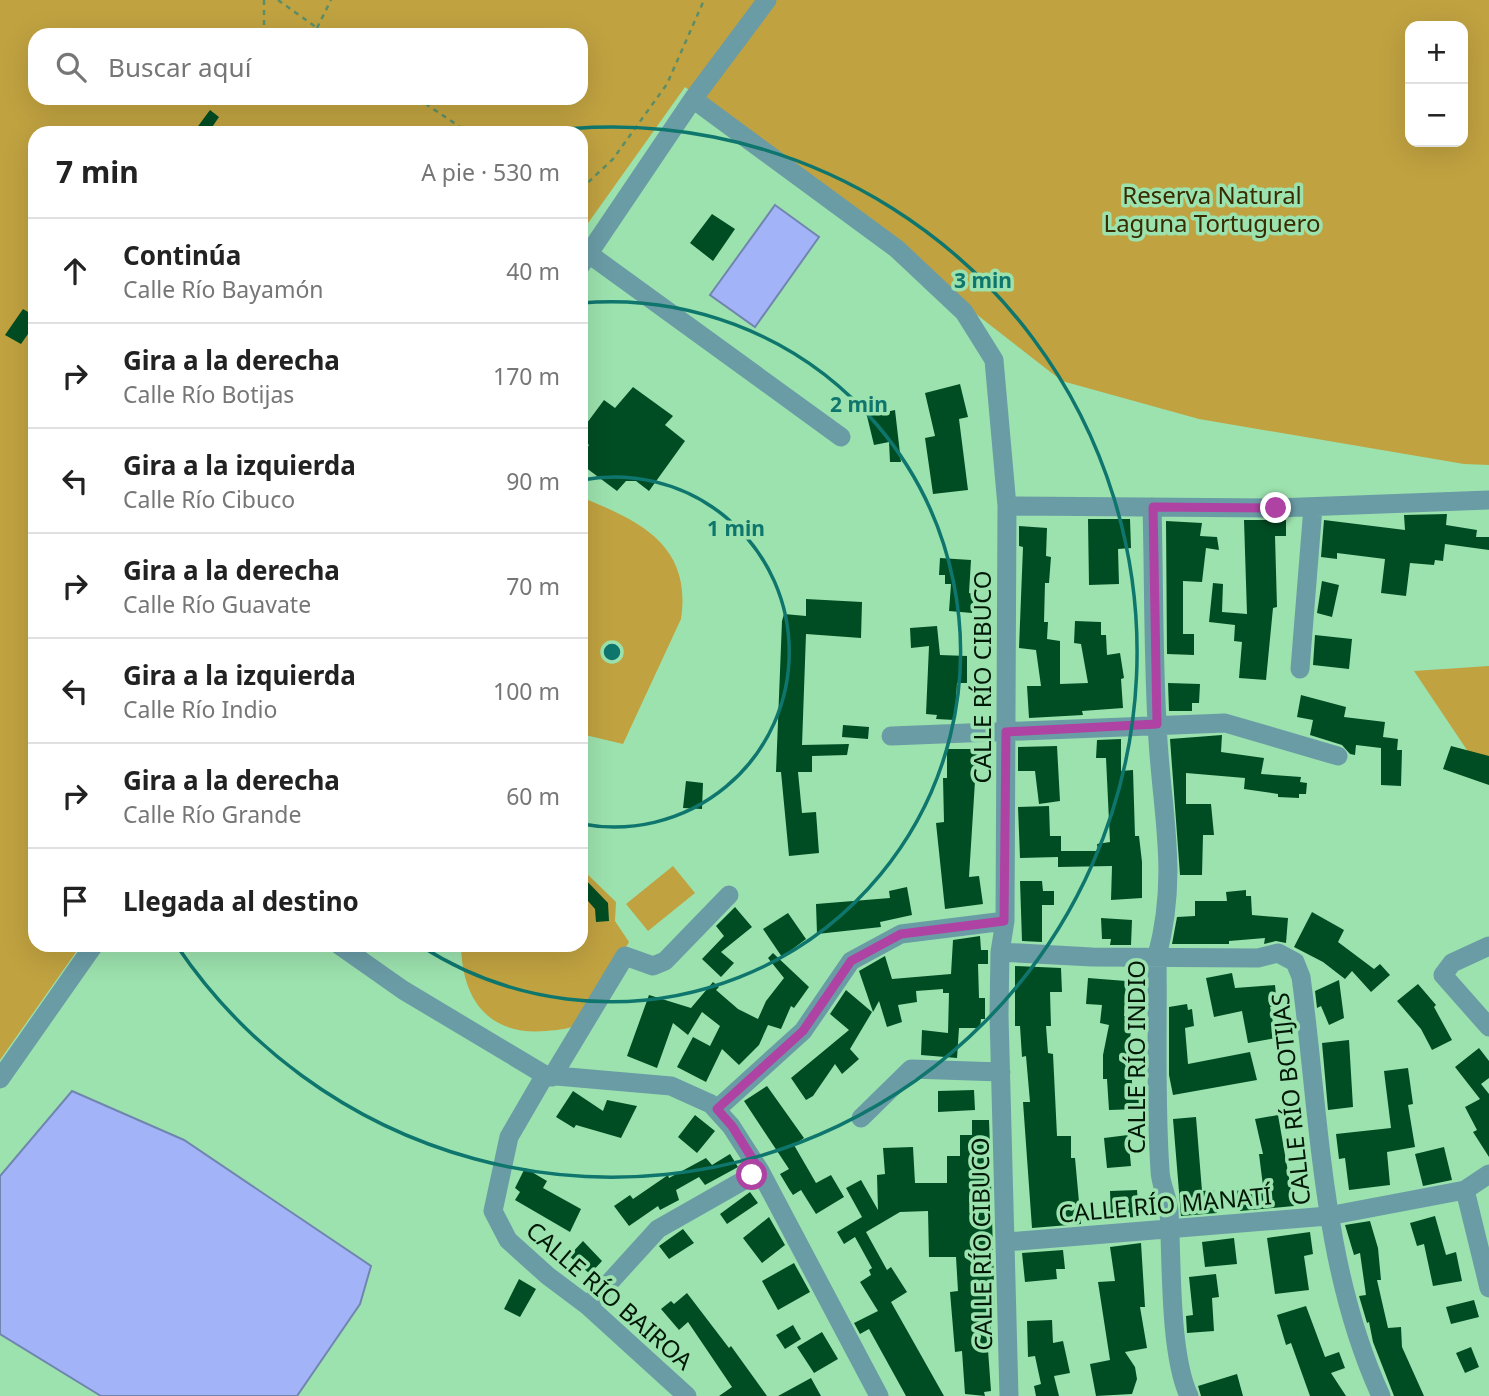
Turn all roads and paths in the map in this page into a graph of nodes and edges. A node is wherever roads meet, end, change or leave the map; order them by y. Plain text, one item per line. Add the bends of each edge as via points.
1 (264, 0) edge
2 (278, 0) edge
3 (331, 0) edge
4 (704, 0) edge
5 (767, 0) edge
6 (264, 28) edge
7 (317, 28) joint
8 (693, 99) junction
9 (427, 105) edge
10 (458, 126) edge
11 (588, 183) edge
12 (588, 256) edge
13 (588, 262) edge
14 (841, 436) dead end
15 (1489, 500) edge
16 (1007, 506) junction
17 (1153, 507) junction
18 (1313, 507) junction
19 (1300, 669) dead end
20 (1157, 724) junction
21 (1006, 732) junction
22 (891, 736) dead end
23 (1338, 756) dead end
24 (729, 895) dead end
25 (1004, 921) junction
26 (1489, 946) edge
27 (89, 952) edge
28 (349, 952) edge
29 (1000, 952) junction
30 (1157, 956) junction
31 (1489, 1027) edge
32 (1001, 1072) junction
33 (549, 1076) junction
34 (0, 1079) edge
35 (717, 1109) junction
36 (861, 1118) dead end
37 (760, 1171) junction
38 (1489, 1174) edge
39 (1465, 1190) junction
40 (1328, 1216) junction
41 (1168, 1229) junction
42 (1006, 1242) junction
43 (1489, 1288) edge
44 (588, 1306) junction
45 (687, 1396) edge
46 (879, 1396) edge
47 (1009, 1396) edge
48 (1189, 1396) edge
49 (1381, 1396) edge

1 - 6 path
2 - 7 path
3 - 7 path
4 - 11 path via 667,83 613,159
5 - 8 street
8 - 12 street
8 - 16 street, CALLE RÍO CIBUCO via 897,249 964,312 994,360
9 - 10 path
13 - 14 street
15 - 18 street
16 - 17 street
16 - 21 street, CALLE RÍO CIBUCO
17 - 18 street
17 - 20 street, CALLE RÍO INDIO
18 - 19 street
20 - 21 street
20 - 23 street via 1225,723
20 - 30 street, CALLE RÍO INDIO via 1170,871 1166,924
21 - 22 street
21 - 25 street, CALLE RÍO CIBUCO
24 - 33 street, CALLE RÍO BAIROA via 665,961 653,966 625,956
25 - 29 street, CALLE RÍO CIBUCO
25 - 35 street via 901,934 851,961 803,1031
26 - 31 street via 1452,963 1443,975
27 - 34 street
28 - 33 street via 403,990
29 - 30 street, CALLE RÍO BOTIJAS
29 - 32 street, CALLE RÍO CIBUCO
30 - 40 street, CALLE RÍO BOTIJAS via 1258,958 1278,953 1295,962 1315,1080
30 - 41 street, CALLE RÍO INDIO via 1160,1172 1169,1210
32 - 36 street via 911,1069
32 - 42 street, CALLE RÍO CIBUCO
33 - 35 street via 671,1086
33 - 44 street, CALLE RÍO BAIROA via 509,1137 493,1211 508,1240
35 - 37 street
37 - 44 street via 658,1229
37 - 46 street
38 - 39 street, CALLE RÍO MANATÍ
39 - 40 street, CALLE RÍO MANATÍ
39 - 43 street
40 - 41 street, CALLE RÍO MANATÍ
40 - 49 street, CALLE RÍO BOTIJAS via 1363,1356
41 - 42 street, CALLE RÍO MANATÍ
41 - 48 street, CALLE RÍO INDIO via 1183,1384
42 - 47 street, CALLE RÍO CIBUCO
44 - 45 street, CALLE RÍO BAIROA

